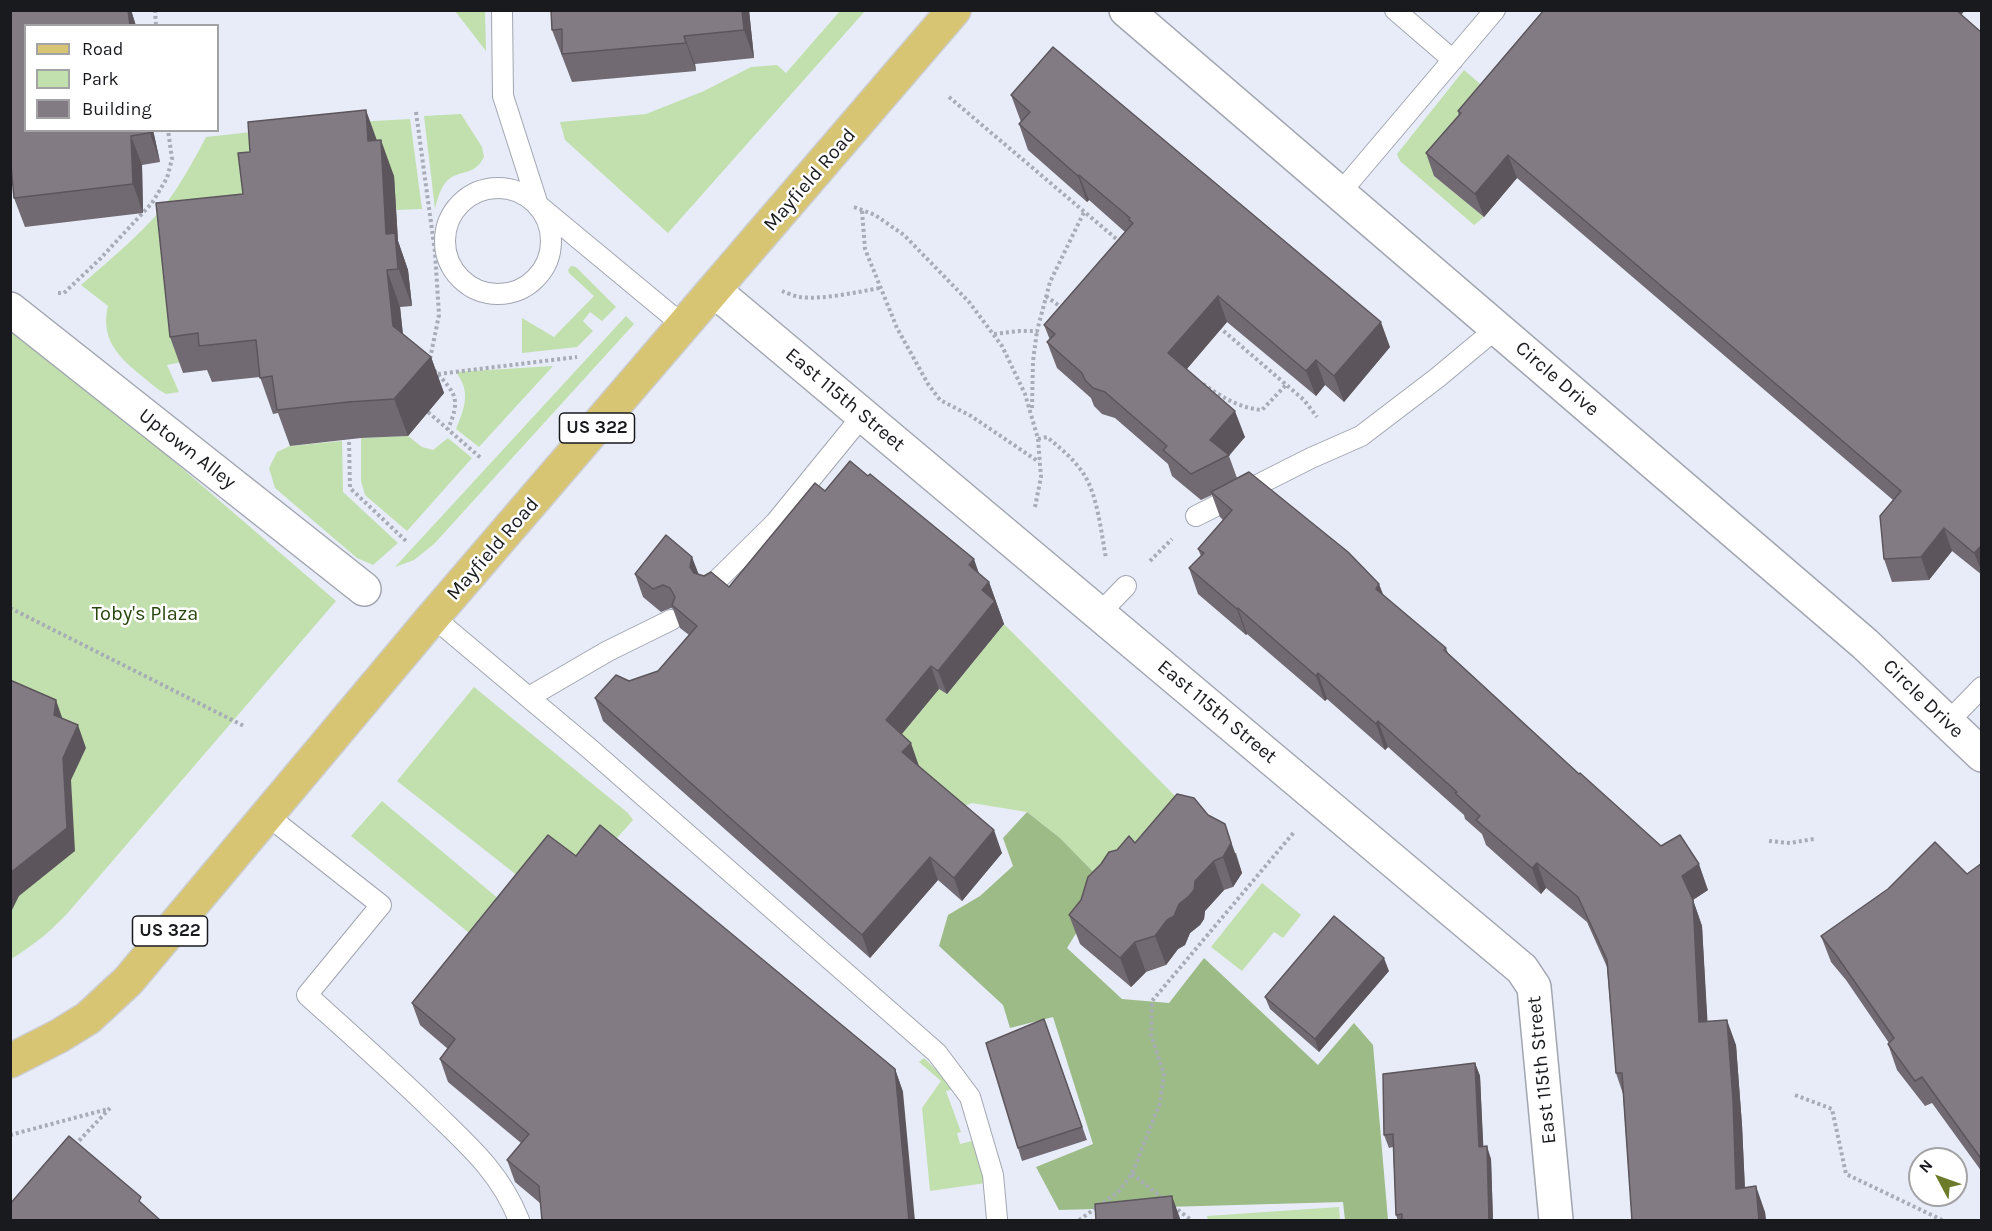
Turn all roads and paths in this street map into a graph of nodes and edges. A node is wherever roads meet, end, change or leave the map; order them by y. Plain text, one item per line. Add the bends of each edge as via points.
1 (502, 10) edge
2 (954, 10) edge
3 (1126, 10) edge
4 (1395, 10) edge
5 (1495, 10) edge
6 (1453, 60) junction
7 (949, 97) dead end
8 (416, 112) dead end
9 (168, 132) edge
10 (1340, 193) junction
11 (538, 205) junction
12 (854, 207) dead end
13 (862, 211) junction
14 (1084, 212) junction
15 (1128, 249) edge
16 (880, 288) junction
17 (715, 291) junction
18 (782, 291) dead end
19 (53, 292) dead end
20 (1047, 296) junction
21 (10, 309) edge
22 (1063, 309) edge
23 (1216, 324) edge
24 (684, 326) junction
25 (1497, 328) junction
26 (1037, 331) junction
27 (993, 334) junction
28 (577, 357) dead end
29 (438, 374) junction
30 (1286, 385) junction
31 (1196, 392) edge
32 (428, 412) edge
33 (863, 415) junction
34 (1031, 415) junction
35 (448, 429) junction
36 (1038, 439) junction
37 (349, 442) edge
38 (1332, 448) junction
39 (482, 459) dead end
40 (1039, 462) junction
41 (1035, 508) dead end
42 (1196, 516) joint
43 (406, 541) dead end
44 (1106, 560) dead end
45 (1126, 585) joint
46 (710, 587) edge
47 (364, 589) dead end
48 (10, 608) edge
49 (1099, 614) junction
50 (433, 617) junction
51 (671, 620) edge
52 (1982, 687) edge
53 (529, 698) junction
54 (1948, 722) junction
55 (244, 726) dead end
56 (1982, 755) edge
57 (268, 816) junction
58 (1299, 826) dead end
59 (1814, 839) dead end
60 (1769, 841) dead end
61 (10, 1060) edge
62 (1795, 1095) dead end
63 (10, 1135) edge
64 (72, 1148) edge
65 (1132, 1174) junction
66 (998, 1220) edge
67 (519, 1221) edge
68 (1079, 1221) edge
69 (1191, 1221) edge
70 (1556, 1221) edge
71 (1942, 1221) edge

1 - 11 lane via 503,96
2 - 17 main road, Mayfield Road / US 322
3 - 10 street, Circle Drive
4 - 6 lane
5 - 6 lane
6 - 10 lane
7 - 14 path
8 - 29 path via 435,252 439,315 429,365
9 - 19 path via 172,159 167,178 152,203 64,293
10 - 25 street, Circle Drive
11 - 11 lane via 507,188 489,188 472,194 448,221 444,238 447,257 456,273 483,292 517,291 532,282 550,253 548,219
11 - 24 lane
12 - 13 path
13 - 16 path via 865,249
13 - 27 path via 904,235 969,302
14 - 15 path
14 - 20 path via 1060,257
16 - 18 path via 800,297
16 - 40 path via 916,365 940,400
17 - 24 main road, Mayfield Road / US 322
17 - 33 street, East 115th Street
20 - 22 path
20 - 26 path
21 - 47 street, Uptown Alley
23 - 30 path
24 - 50 main road, Mayfield Road / US 322
25 - 38 lane via 1361,436
25 - 54 street, Circle Drive via 1865,644
26 - 27 path
26 - 34 path
27 - 34 path via 1025,394
28 - 29 path
29 - 35 path via 456,400
30 - 31 path via 1262,410 1247,409 1203,384
30 - 38 path via 1304,400
32 - 35 path
33 - 46 lane via 775,524
33 - 49 street, East 115th Street
34 - 36 path
35 - 39 path
36 - 40 path
36 - 44 path via 1047,437 1084,474
37 - 43 path via 350,488
38 - 42 lane
40 - 41 path via 1041,477
42 - 45 path
45 - 49 lane
48 - 55 path
49 - 70 street, East 115th Street via 1522,969 1534,987
50 - 53 lane
50 - 57 main road, Mayfield Road / US 322
51 - 53 lane via 608,651
52 - 54 lane
53 - 66 lane via 938,1053 970,1096 993,1175
54 - 56 street, Circle Drive
57 - 61 main road, Mayfield Road / US 322 via 128,981 59,1036
57 - 67 lane via 381,905 307,995 487,1164
58 - 65 path via 1152,1001 1151,1035 1164,1074 1160,1103
59 - 60 path
62 - 71 path via 1832,1109 1846,1174
63 - 64 path via 110,1108
65 - 68 path via 1118,1192
65 - 69 path

